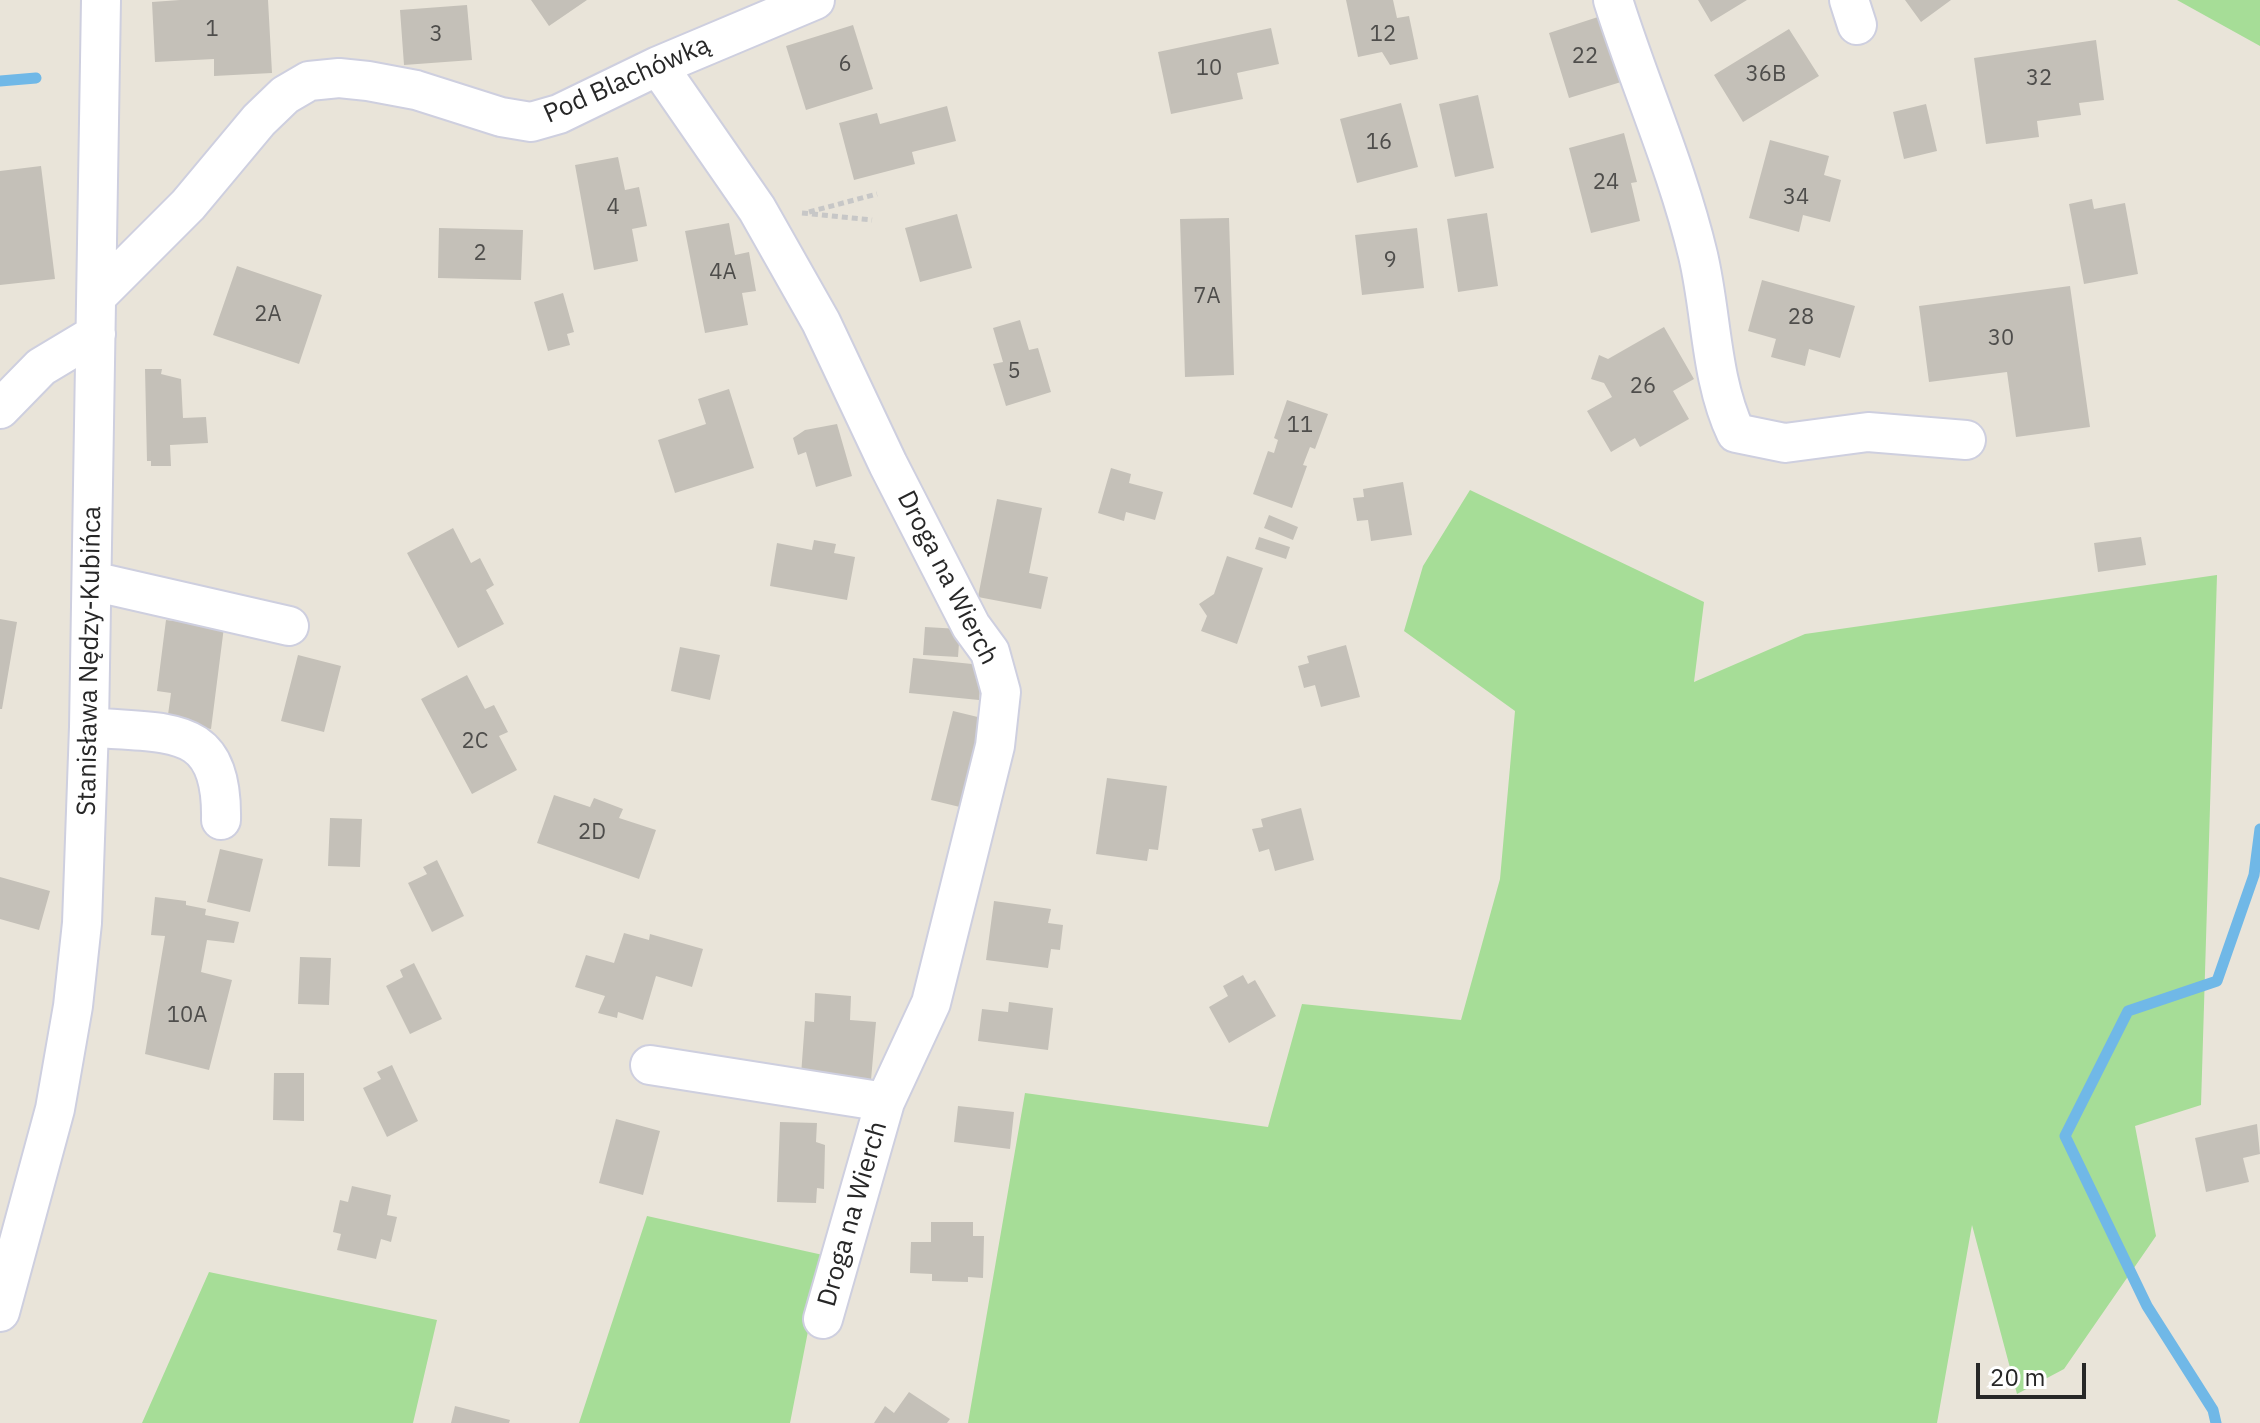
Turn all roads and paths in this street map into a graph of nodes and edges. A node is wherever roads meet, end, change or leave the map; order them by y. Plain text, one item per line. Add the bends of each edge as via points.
1 (101, 0) edge
2 (815, 0) edge
3 (1613, 0) edge
4 (658, 66) junction
5 (877, 194) dead end
6 (757, 209) junction
7 (803, 213) junction
8 (872, 220) dead end
9 (97, 296) junction
10 (96, 334) junction
11 (0, 409) edge
12 (1966, 440) dead end
13 (92, 581) junction
14 (289, 626) dead end
15 (89, 727) junction
16 (221, 820) dead end
17 (650, 1065) dead end
18 (885, 1102) junction
19 (0, 1312) edge
20 (823, 1319) dead end

1 - 9 street, Stanisława Nędzy-Kubińca
2 - 4 street, Pod Blachówką
3 - 12 street via 1678,180 1699,258 1724,408 1736,433 1785,443 1868,432
4 - 6 street, Droga na Wierch
4 - 9 street, Pod Blachówką via 531,122 368,81 309,81 276,103 188,205
5 - 7 path
6 - 7 path
6 - 18 street, Droga na Wierch via 821,322 971,626 990,652 1001,692 995,746 931,1003
7 - 8 path
9 - 10 street, Stanisława Nędzy-Kubińca
10 - 11 street via 41,367
10 - 13 street, Stanisława Nędzy-Kubińca
13 - 14 street
13 - 15 street, Stanisława Nędzy-Kubińca
15 - 16 street via 193,740 214,762 222,787
15 - 19 street, Stanisława Nędzy-Kubińca via 82,923 73,1006 55,1109
17 - 18 street
18 - 20 street, Droga na Wierch

